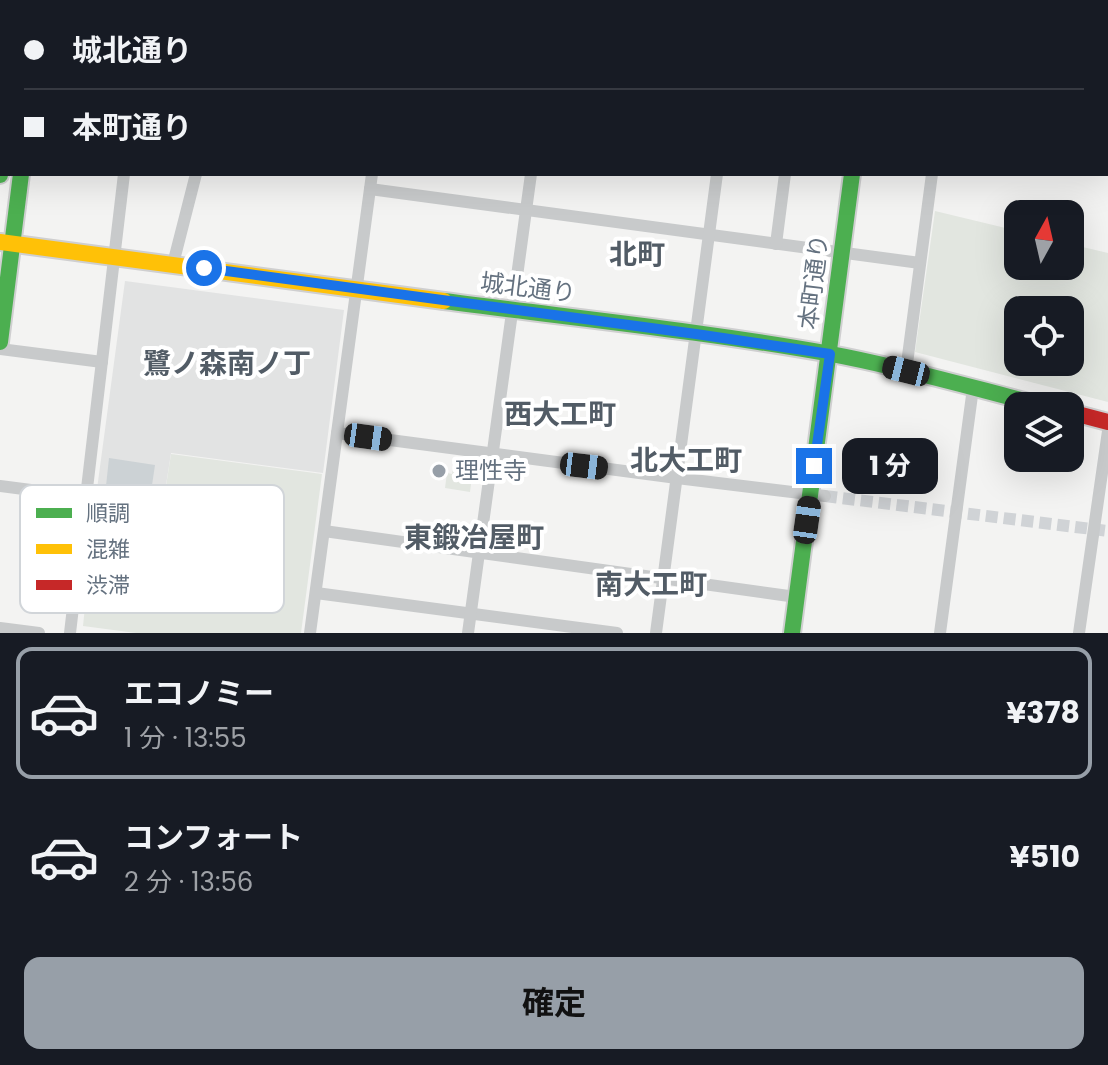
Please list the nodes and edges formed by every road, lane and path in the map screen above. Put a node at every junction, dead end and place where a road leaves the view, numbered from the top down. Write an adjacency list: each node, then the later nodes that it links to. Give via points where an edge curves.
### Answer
1 (21, 176): 13 (main road)
2 (124, 176): 16 (street)
3 (195, 176): 18 (street)
4 (372, 176): 10 (street)
5 (531, 176): 11 (street)
6 (717, 176): 12 (street)
7 (785, 176): 14 (street)
8 (852, 176): 15 (main road, 本町通り)
9 (932, 176): 17 (street)
10 (370, 189): 11 (street); 19 (street)
11 (525, 211): 12 (street); 20 (street)
12 (709, 236): 14 (street); 21 (street)
13 (6, 243): 16 (main road, 城北通り); 22 (main road)
14 (776, 244): 15 (street)
15 (842, 253): 17 (street); 24 (main road, 本町通り)
16 (115, 257): 18 (main road, 城北通り); 25 (street)
17 (920, 263): 26 (street)
18 (173, 264): 19 (main road, 城北通り)
19 (357, 290): 20 (main road, 城北通り); 32 (street)
20 (511, 310): 21 (main road, 城北通り); 33 (street)
21 (696, 334): 24 (main road, 城北通り); 34 (street)
22 (0, 342)
23 (0, 349): 25 (street)
24 (830, 354): 26 (main road, 城北通り); 38 (main road, 本町通り)
25 (102, 362): 35 (street)
26 (906, 371): 27 (main road, 城北通り)
27 (973, 388): 28 (main road, 城北通り); 54 (street)
28 (1004, 396)
29 (1084, 416): 30 (main road)
30 (1108, 422)
31 (1108, 431): 55 (street)
32 (337, 433): 33 (street); 39 (street)
33 (492, 454): 34 (street); 40 (street)
34 (677, 478): 38 (street); 41 (street)
35 (87, 485)
36 (0, 486): 37 (street)
37 (20, 489)
38 (818, 495): 43 (main road, 本町通り)
39 (324, 531): 40 (street); 42 (street)
40 (479, 553): 41 (street); 45 (street)
41 (663, 578): 43 (street); 52 (street)
42 (316, 593): 45 (street); 49 (street)
43 (796, 597): 53 (main road, 本町通り)
44 (72, 613): 48 (street)
45 (470, 615): 50 (street); 51 (street)
46 (0, 628): 47 (street)
47 (39, 633)
48 (70, 633)
49 (310, 633)
50 (468, 633)
51 (617, 633)
52 (656, 633)
53 (792, 633)
54 (940, 633)
55 (1079, 633)

